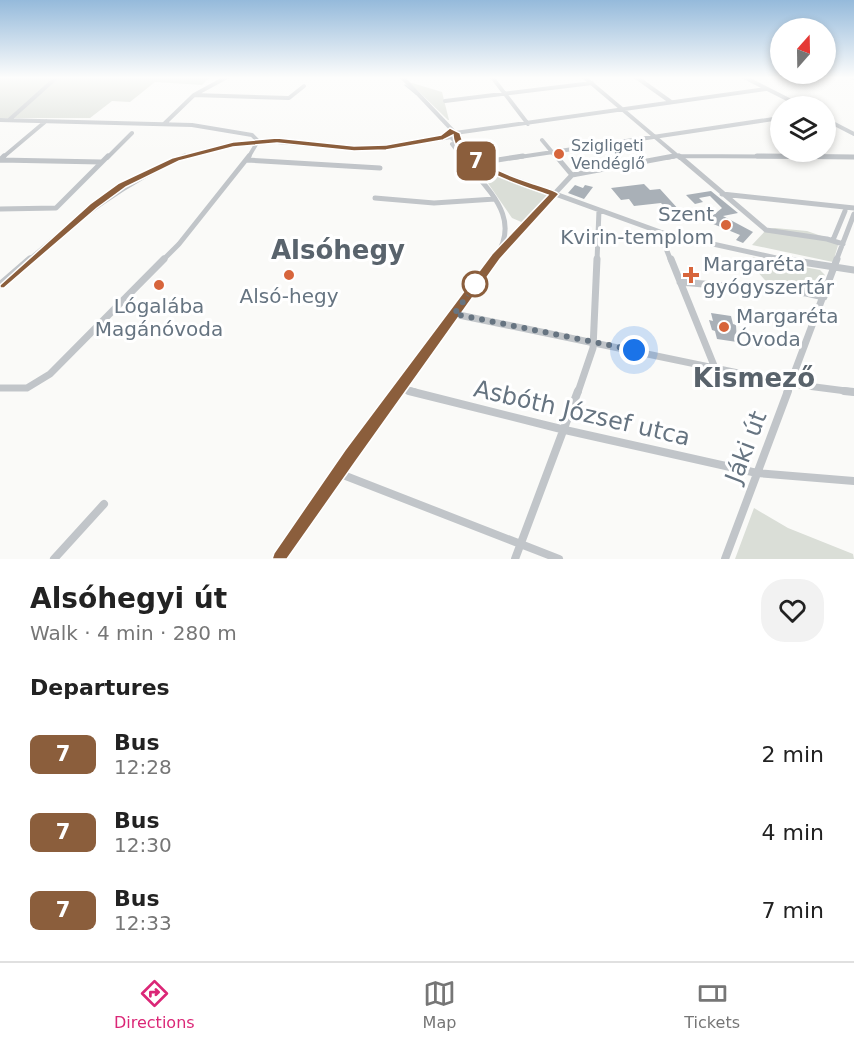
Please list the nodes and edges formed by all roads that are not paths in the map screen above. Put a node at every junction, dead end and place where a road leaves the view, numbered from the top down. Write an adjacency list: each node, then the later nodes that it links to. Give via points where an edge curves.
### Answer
1 (28, 103): 9 (street)
2 (186, 103): 12 (street)
3 (428, 103): 17 (street)
4 (511, 103): 13 (street)
5 (616, 103): 7 (street)
6 (664, 103): 7 (street)
7 (623, 109): 13 (street); 18 (street)
8 (0, 120): 9 (street)
9 (9, 120): 11 (street)
10 (770, 120): 18 (street)
11 (46, 121): 12 (street); 24 (street)
12 (164, 124): 20 (street, via 223,129 252,135)
13 (528, 124): 17 (street)
14 (836, 125): 16 (street)
15 (132, 133): 26 (street)
16 (854, 134)
17 (453, 136): 20 (street, via 366,149); 27 (street); 33 (street)
18 (654, 137): 21 (street); 22 (street)
19 (542, 140): 21 (street)
20 (258, 141): 25 (street); 48 (street, via 186,156 134,178 94,206)
21 (552, 152): 27 (street); 29 (street)
22 (677, 156): 23 (street); 29 (street); 31 (street)
23 (854, 157)
24 (0, 160): 26 (street)
25 (247, 160): 28 (street); 54 (street, via 179,244 50,374 27,388)
26 (101, 162): 35 (street, via 56,208)
27 (479, 163): 30 (street)
28 (380, 168)
29 (572, 175): 30 (street)
30 (555, 194): 36 (street); 40 (street)
31 (721, 194): 34 (street); 42 (street, via 766,231)
32 (375, 198): 33 (street, via 449,203)
33 (495, 199): 39 (street)
34 (854, 208)
35 (0, 209)
36 (599, 210): 41 (street); 51 (street)
37 (845, 211): 42 (street)
38 (854, 214): 43 (street, Jáki út)
39 (508, 225): 40 (street); 44 (street)
40 (522, 229): 44 (street)
41 (663, 233): 45 (street); 47 (street)
42 (833, 240): 43 (street)
43 (843, 244): 45 (street, Jáki út)
44 (496, 257): 50 (street)
45 (835, 268): 46 (street); 49 (street, Jáki út)
46 (854, 270)
47 (680, 282): 49 (street, via 806,292); 52 (street)
48 (0, 285)
49 (824, 297): 53 (street, Jáki út)
50 (454, 314): 51 (street); 55 (street)
51 (594, 342): 52 (street); 57 (street)
52 (715, 368): 53 (street)
53 (792, 384): 56 (street); 59 (street, Jáki út)
54 (0, 388)
55 (399, 388): 57 (street, Asbóth József utca); 58 (street)
56 (854, 392)
57 (565, 430): 59 (street, Asbóth József utca); 62 (street)
58 (338, 473): 62 (street); 64 (street)
59 (757, 473): 60 (street, Asbóth József utca); 67 (street, Jáki út)
60 (854, 481)
61 (104, 504): 63 (street)
62 (520, 544): 65 (street); 66 (street)
63 (54, 559)
64 (281, 559)
65 (515, 559)
66 (559, 559)
67 (725, 559)

